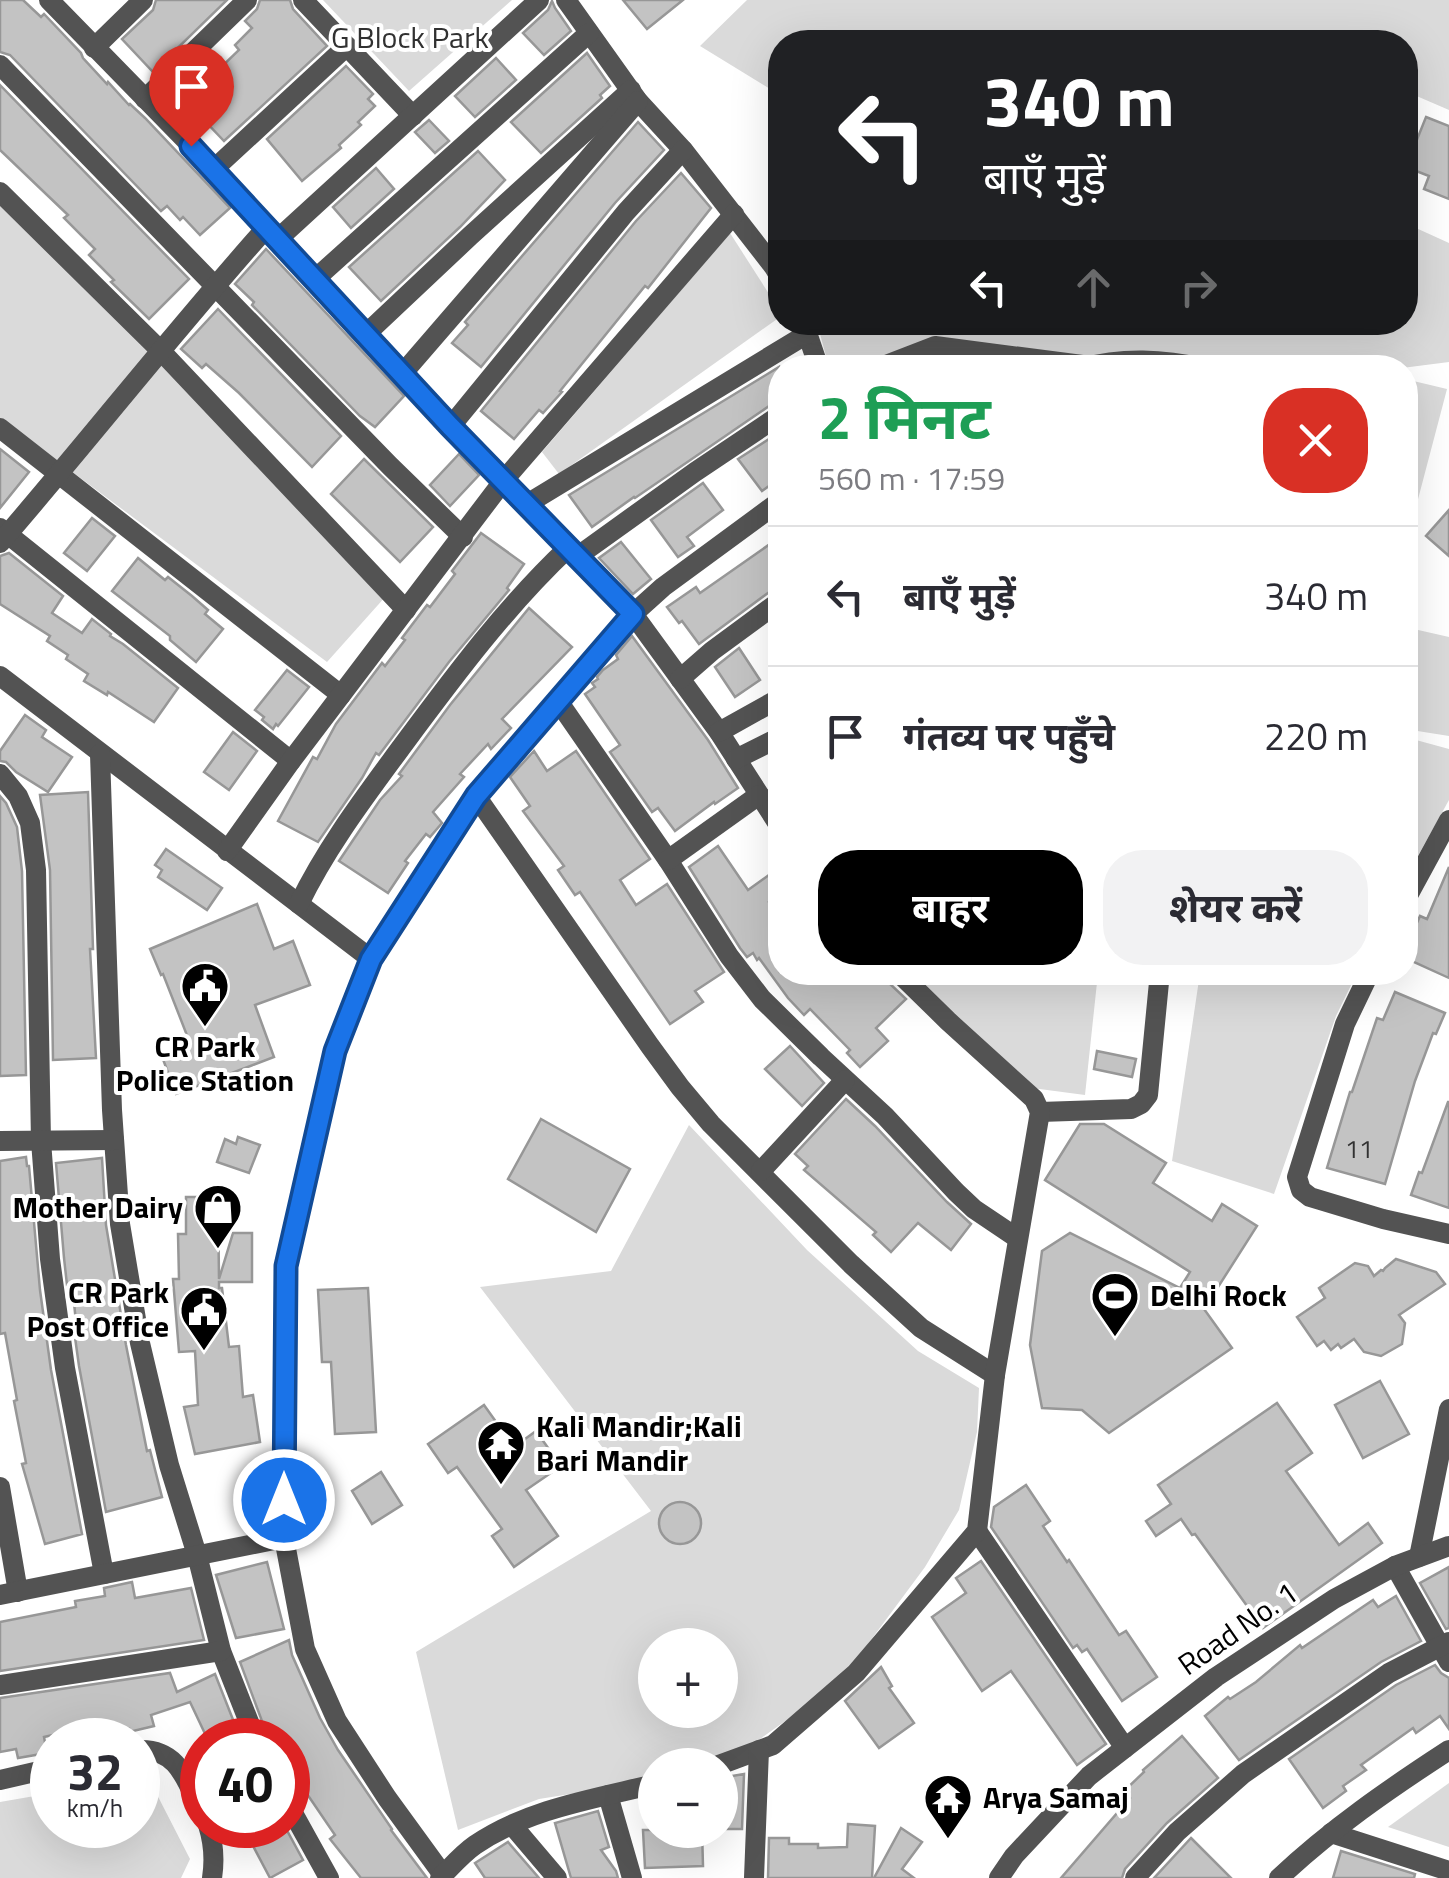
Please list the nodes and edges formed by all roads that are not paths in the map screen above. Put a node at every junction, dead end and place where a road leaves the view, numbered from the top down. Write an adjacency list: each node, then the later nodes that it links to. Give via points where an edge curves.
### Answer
1 (49, 0): 9 (street)
2 (143, 0): 9 (street)
3 (247, 0): 12 (street)
4 (304, 0): 8 (street)
5 (539, 0): 13 (street)
6 (566, 0): 7 (street)
7 (589, 34): 11 (street); 20 (street)
8 (346, 46): 13 (street); 15 (street)
9 (94, 48): 12 (street)
10 (0, 65): 21 (street)
11 (634, 96): 14 (street); 22 (street); 29 (street)
12 (145, 99): 15 (street)
13 (413, 116): 18 (street)
14 (683, 150): 17 (street); 31 (street)
15 (214, 169): 18 (street)
16 (0, 192): 25 (street)
17 (734, 214): 19 (street); 34 (street)
18 (273, 233): 20 (street); 21 (street)
19 (768, 261)
20 (314, 280): 22 (street)
21 (215, 285): 25 (street); 38 (street)
22 (366, 334): 29 (street)
23 (794, 335): 35 (street)
24 (934, 346): 26 (street); 27 (street); 28 (street)
25 (161, 350): 33 (street); 40 (street)
26 (911, 355)
27 (937, 355)
28 (1002, 355)
29 (403, 374): 31 (street)
30 (768, 424): 39 (street)
31 (450, 426): 34 (street)
32 (0, 428): 33 (street)
33 (60, 474): 37 (street); 45 (street)
34 (504, 480): 35 (street); 38 (street)
35 (527, 504): 39 (street)
36 (768, 510): 42 (street)
37 (2, 535): 52 (street)
38 (463, 536): 40 (street)
39 (574, 552): 42 (street); 61 (street, via 544,572 479,646 366,795)
40 (406, 610): 45 (street)
41 (768, 610): 44 (street)
42 (633, 614): 44 (street); 46 (street)
43 (0, 676): 50 (street)
44 (680, 679): 48 (street)
45 (341, 694): 52 (street)
46 (558, 701): 55 (street); 59 (street)
47 (768, 705): 48 (street)
48 (719, 732): 51 (street)
49 (768, 742): 51 (street)
50 (100, 754): 58 (street); 68 (street)
51 (736, 759): 54 (street)
52 (291, 761): 58 (street)
53 (0, 774): 69 (street, via 30,823 36,870)
54 (759, 795): 56 (street); 59 (street)
55 (476, 796): 62 (street); 71 (street, via 680,1087)
56 (768, 808)
57 (1449, 820): 60 (street)
58 (227, 851): 61 (street)
59 (668, 860): 66 (street, via 762,998)
60 (1418, 877)
61 (299, 904): 62 (street)
62 (371, 959): 78 (street, via 335,1051 286,1266)
63 (911, 985): 67 (street, via 1034,1099)
64 (1159, 985): 67 (street, via 1148,1095 1141,1104)
65 (1364, 985): 72 (street, via 1297,1176 1300,1190)
66 (845, 1080): 71 (street); 73 (street, via 974,1209)
67 (1040, 1112): 73 (street)
68 (114, 1140): 69 (street); 80 (street, via 140,1343)
69 (40, 1141): 70 (street); 83 (street, via 65,1368)
70 (0, 1142)
71 (761, 1171): 74 (street, via 921,1328)
72 (1449, 1234)
73 (1017, 1238): 74 (street)
74 (995, 1376): 77 (street)
75 (1449, 1409): 81 (street)
76 (0, 1488): 84 (street)
77 (977, 1531): 89 (street); 90 (street, via 856,1673)
78 (284, 1538): 80 (street); 105 (street, via 305,1649 336,1721)
79 (1449, 1546): 81 (street, Road No. 1)
80 (197, 1555): 83 (street); 86 (street)
81 (1419, 1557): 82 (street, Road No. 1)
82 (1394, 1566): 85 (street); 89 (street, Road No. 1, via 1216,1677)
83 (104, 1574): 84 (street)
84 (9, 1594)
85 (1446, 1650): 111 (street, via 1388,1673 1243,1774)
86 (221, 1651): 87 (street); 88 (street)
87 (0, 1685)
88 (247, 1718)
89 (1125, 1748): 110 (street, Road No. 1, via 1089,1776)
90 (759, 1750): 93 (street); 109 (street)
91 (1449, 1750): 100 (street)
92 (160, 1752): 94 (street)
93 (738, 1758)
94 (180, 1772)
95 (30, 1773): 96 (street)
96 (0, 1780)
97 (638, 1788): 98 (street)
98 (608, 1795): 99 (street); 108 (street)
99 (512, 1825): 105 (street, via 473,1846); 107 (street)
100 (1330, 1833): 103 (street); 112 (street)
101 (310, 1846): 104 (street)
102 (214, 1848): 106 (street)
103 (1449, 1870)
104 (326, 1877)
105 (441, 1877)
106 (212, 1878)
107 (557, 1878)
108 (632, 1878)
109 (754, 1878)
110 (999, 1878)
111 (1135, 1878)
112 (1279, 1878)

